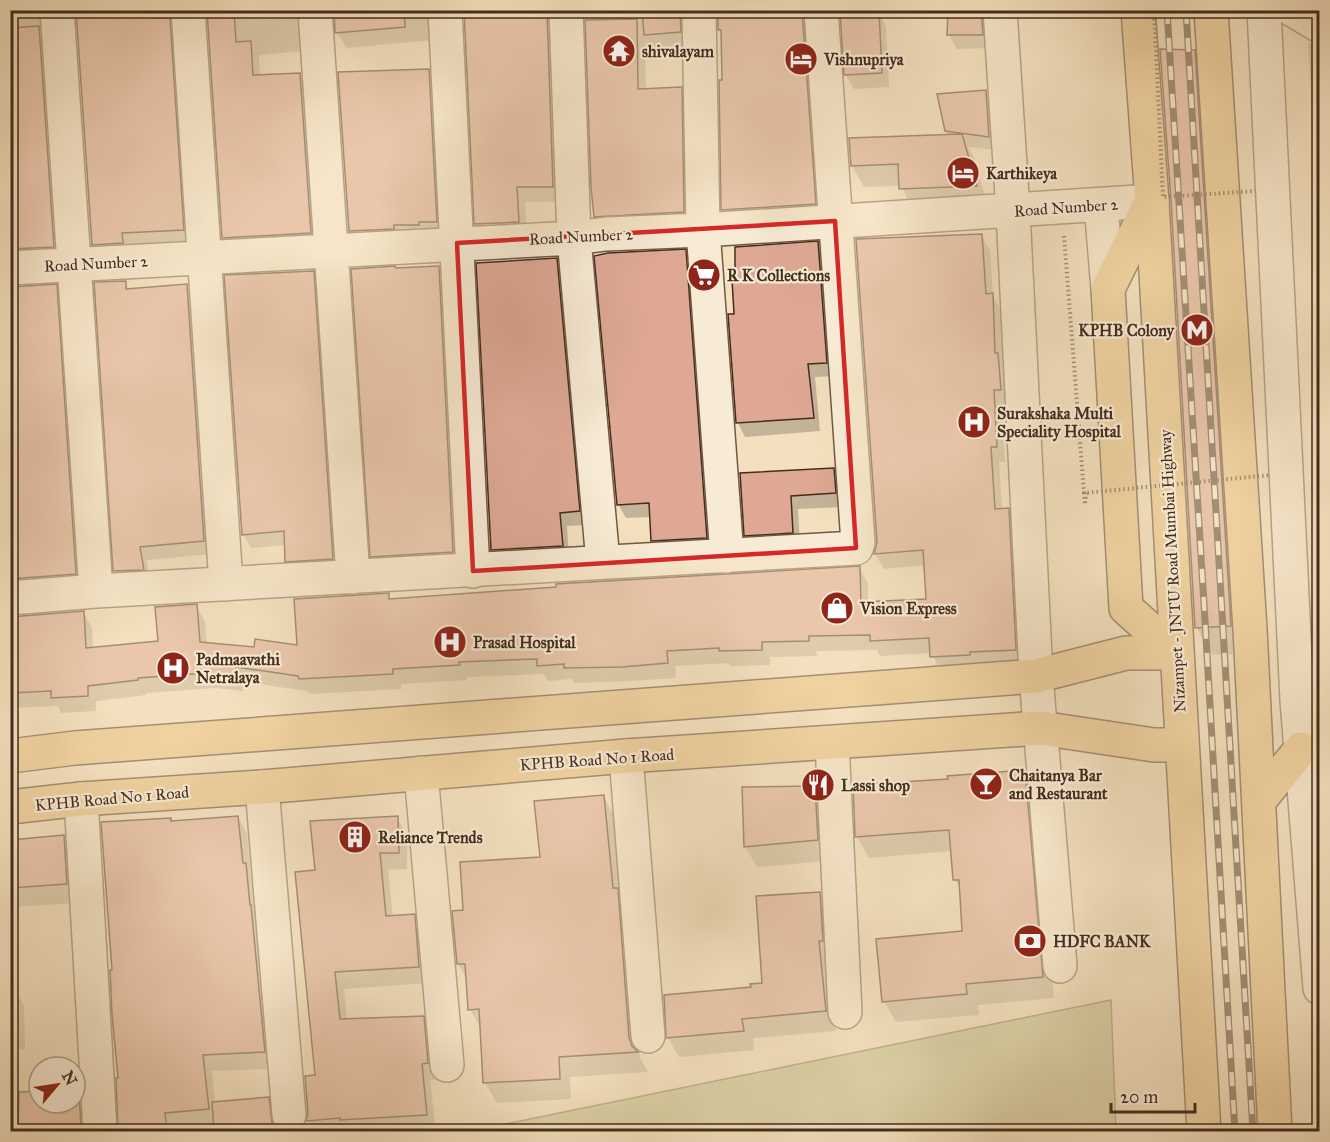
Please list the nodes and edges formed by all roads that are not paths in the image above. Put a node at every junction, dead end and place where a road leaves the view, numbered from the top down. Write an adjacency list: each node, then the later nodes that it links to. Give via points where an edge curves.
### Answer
1 (57, 10): 21 (street)
2 (188, 10): 20 (street)
3 (315, 10): 19 (street)
4 (445, 10): 18 (street)
5 (566, 10): 17 (street)
6 (699, 10): 16 (street)
7 (821, 10): 15 (street)
8 (1000, 10): 14 (street)
9 (1138, 10): 12 (main road, Nizampet - JNTU Road Mumbai Highway)
10 (1211, 10): 45 (main road)
11 (1264, 10): 35 (street)
12 (1152, 201): 13 (street, Road Number 2); 23 (main road); 33 (main road, Nizampet - JNTU Road Mumbai Highway)
13 (1101, 205): 14 (street, Road Number 2); 23 (street)
14 (1013, 211): 15 (street, Road Number 2); 34 (street)
15 (835, 221): 16 (street, Road Number 2); 24 (street, via 858,543 851,549)
16 (703, 230): 17 (street, Road Number 2); 24 (street)
17 (574, 238): 18 (street, Road Number 2); 25 (street)
18 (457, 243): 19 (street, Road Number 2); 26 (street)
19 (331, 250): 20 (street, Road Number 2); 27 (street)
20 (205, 257): 21 (street, Road Number 2); 28 (street)
21 (74, 264): 22 (street, Road Number 2); 29 (street)
22 (10, 268)
23 (1108, 289): 31 (main road)
24 (727, 556): 25 (street)
25 (603, 562): 26 (street)
26 (474, 571): 27 (street)
27 (353, 577): 28 (street)
28 (226, 584): 29 (street)
29 (96, 591): 30 (street)
30 (10, 598)
31 (1126, 609): 32 (main road); 33 (main road)
32 (1126, 653): 33 (main road); 34 (main road)
33 (1176, 653): 38 (main road, Nizampet - JNTU Road Mumbai Highway)
34 (1036, 676): 36 (street); 40 (main road)
35 (1308, 700): 39 (street)
36 (1040, 728): 37 (main road, KPHB Road No 1 Road); 38 (main road, KPHB Road No 1 Road, via 1154,745); 47 (street)
37 (832, 743): 41 (main road, KPHB Road No 1 Road); 49 (street)
38 (1182, 745): 54 (main road, Nizampet - JNTU Road Mumbai Highway)
39 (1301, 749): 45 (main road); 48 (street)
40 (10, 756)
41 (626, 756): 42 (main road, KPHB Road No 1 Road); 50 (street)
42 (421, 773): 43 (main road, KPHB Road No 1 Road); 51 (street)
43 (262, 787): 44 (main road, KPHB Road No 1 Road); 52 (street)
44 (81, 799): 46 (main road, KPHB Road No 1 Road); 53 (street)
45 (1259, 801): 55 (main road)
46 (10, 807)
47 (1060, 966)
48 (1320, 988)
49 (845, 1012)
50 (648, 1036)
51 (447, 1065)
52 (289, 1115)
53 (100, 1130)
54 (1204, 1131)
55 (1275, 1131)

